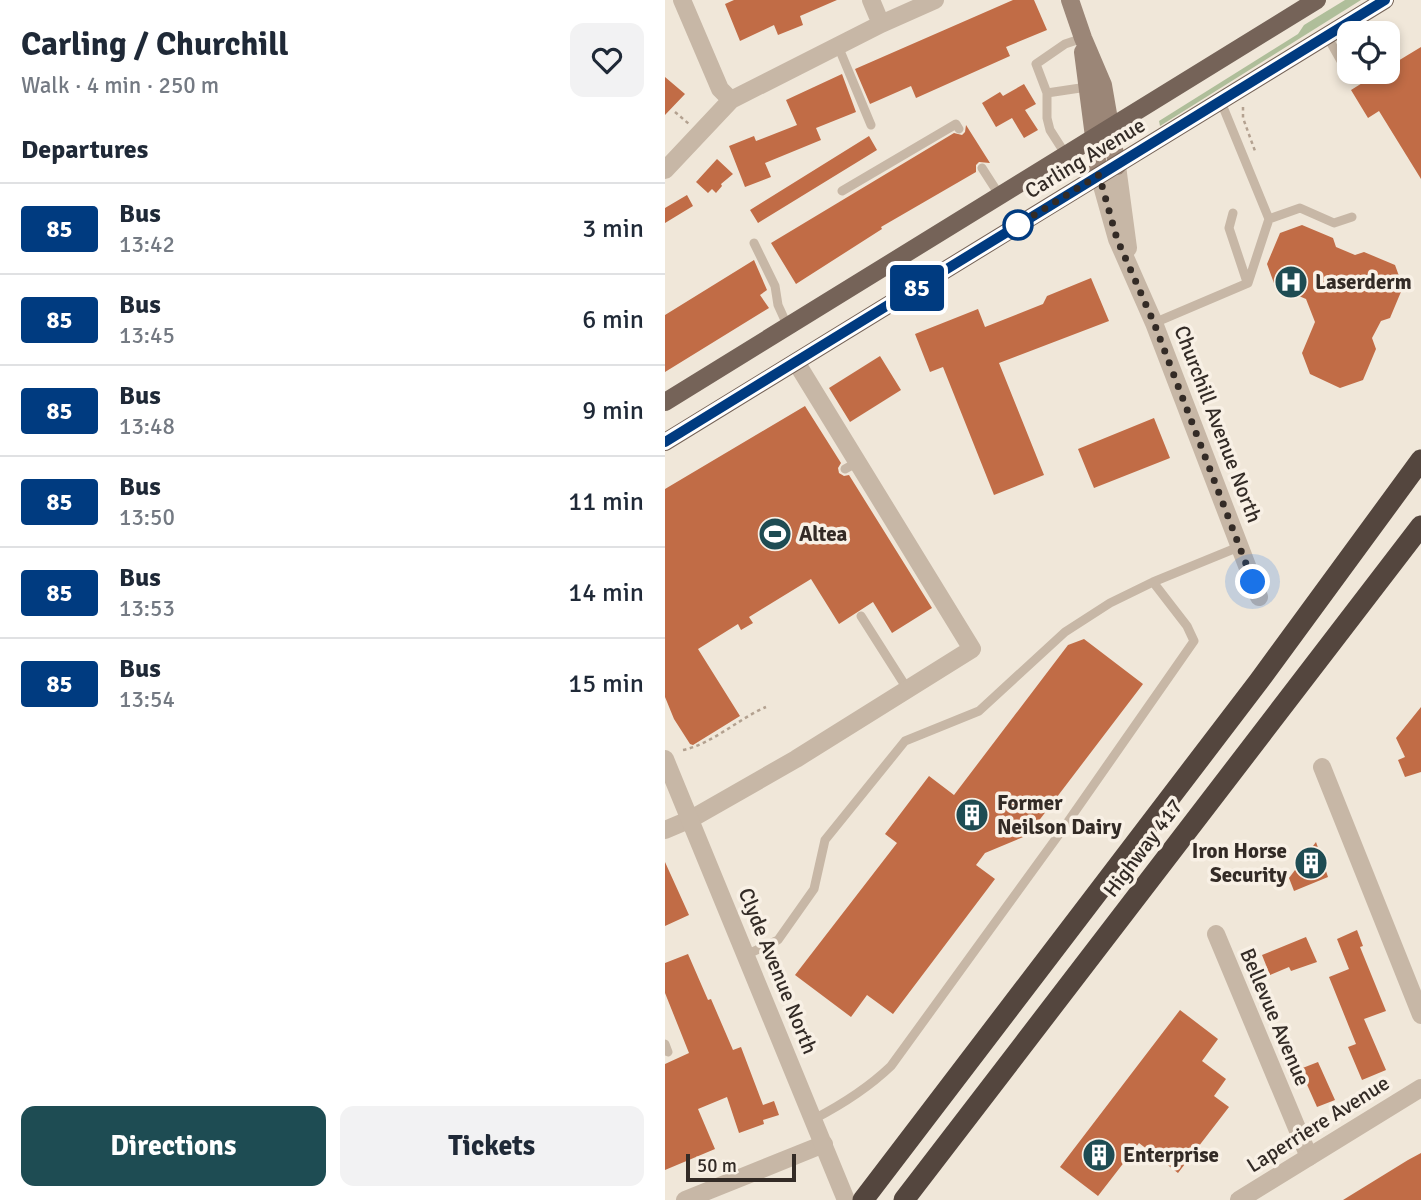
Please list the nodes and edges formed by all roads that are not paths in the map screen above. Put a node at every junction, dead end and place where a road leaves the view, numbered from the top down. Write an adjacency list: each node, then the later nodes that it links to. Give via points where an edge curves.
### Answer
1 (683, 0): 14 (street, via 720,89)
2 (871, 0): 7 (street)
3 (935, 0): 7 (street)
4 (1070, 0): 9 (main road, Churchill Avenue North)
5 (1317, 0): 17 (main road, Carling Avenue)
6 (1385, 0): 8 (main road, Carling Avenue)
7 (881, 24): 10 (street)
8 (1327, 36): 11 (lane); 15 (main road, Carling Avenue)
9 (1083, 38): 12 (main road, Churchill Avenue North); 13 (lane, via 1036,64); 17 (main road, Churchill Avenue North, via 1102,83)
10 (838, 46): 14 (street); 16 (lane)
11 (1337, 53)
12 (1087, 87): 13 (lane); 19 (main road, Churchill Avenue North)
13 (1047, 93): 20 (lane, via 1050,130)
14 (731, 100): 23 (street)
15 (1221, 102): 21 (main road, Carling Avenue); 29 (lane)
16 (871, 125)
17 (1112, 126): 19 (main road, Carling Avenue); 21 (main road, Churchill Avenue North)
18 (960, 129): 25 (lane, via 956,124)
19 (1093, 138): 20 (main road, Carling Avenue); 24 (main road, Churchill Avenue North)
20 (1066, 155): 26 (main road, Carling Avenue)
21 (1117, 166): 24 (main road, Carling Avenue); 31 (street, Churchill Avenue North)
22 (982, 168): 26 (lane)
23 (665, 170)
24 (1099, 175): 31 (street, Churchill Avenue North); 35 (main road, Carling Avenue)
25 (842, 191)
26 (1000, 196): 34 (main road, Carling Avenue)
27 (1233, 213): 32 (lane, via 1229,228)
28 (1352, 217): 29 (lane, via 1334,223 1300,208)
29 (1269, 219): 32 (lane)
30 (754, 243): 34 (lane)
31 (1130, 268): 33 (street, Churchill Avenue North)
32 (1248, 283): 33 (lane)
33 (1154, 323): 40 (street, Churchill Avenue North)
34 (788, 327): 36 (main road, Carling Avenue)
35 (796, 362): 37 (main road, Carling Avenue); 44 (street, via 852,465 972,649)
36 (665, 402)
37 (665, 442)
38 (1421, 460): 56 (highway, via 1259,681)
39 (1421, 526): 58 (highway, Highway 417)
40 (1241, 546): 41 (lane); 42 (street, Churchill Avenue North)
41 (1153, 582): 50 (lane, via 1065,632 979,711 905,741 825,840 814,889 778,940); 53 (lane, via 1194,641 891,1066 857,1095)
42 (1259, 597)
43 (861, 616): 44 (lane)
44 (908, 690): 47 (street)
45 (665, 759): 47 (street, Clyde Avenue North)
46 (1322, 767): 51 (street)
47 (691, 819): 48 (street); 50 (street, Clyde Avenue North)
48 (665, 830)
49 (1216, 934): 55 (street, Bellevue Avenue)
50 (746, 954): 53 (street, Clyde Avenue North)
51 (1421, 1015)
52 (1421, 1088): 55 (street, Laperriere Avenue)
53 (814, 1119): 54 (street, Clyde Avenue North)
54 (824, 1144): 56 (street, Clyde Avenue North); 57 (street)
55 (1309, 1157): 59 (street, Laperriere Avenue)
56 (859, 1199)
57 (685, 1200)
58 (904, 1200)
59 (1239, 1200)

